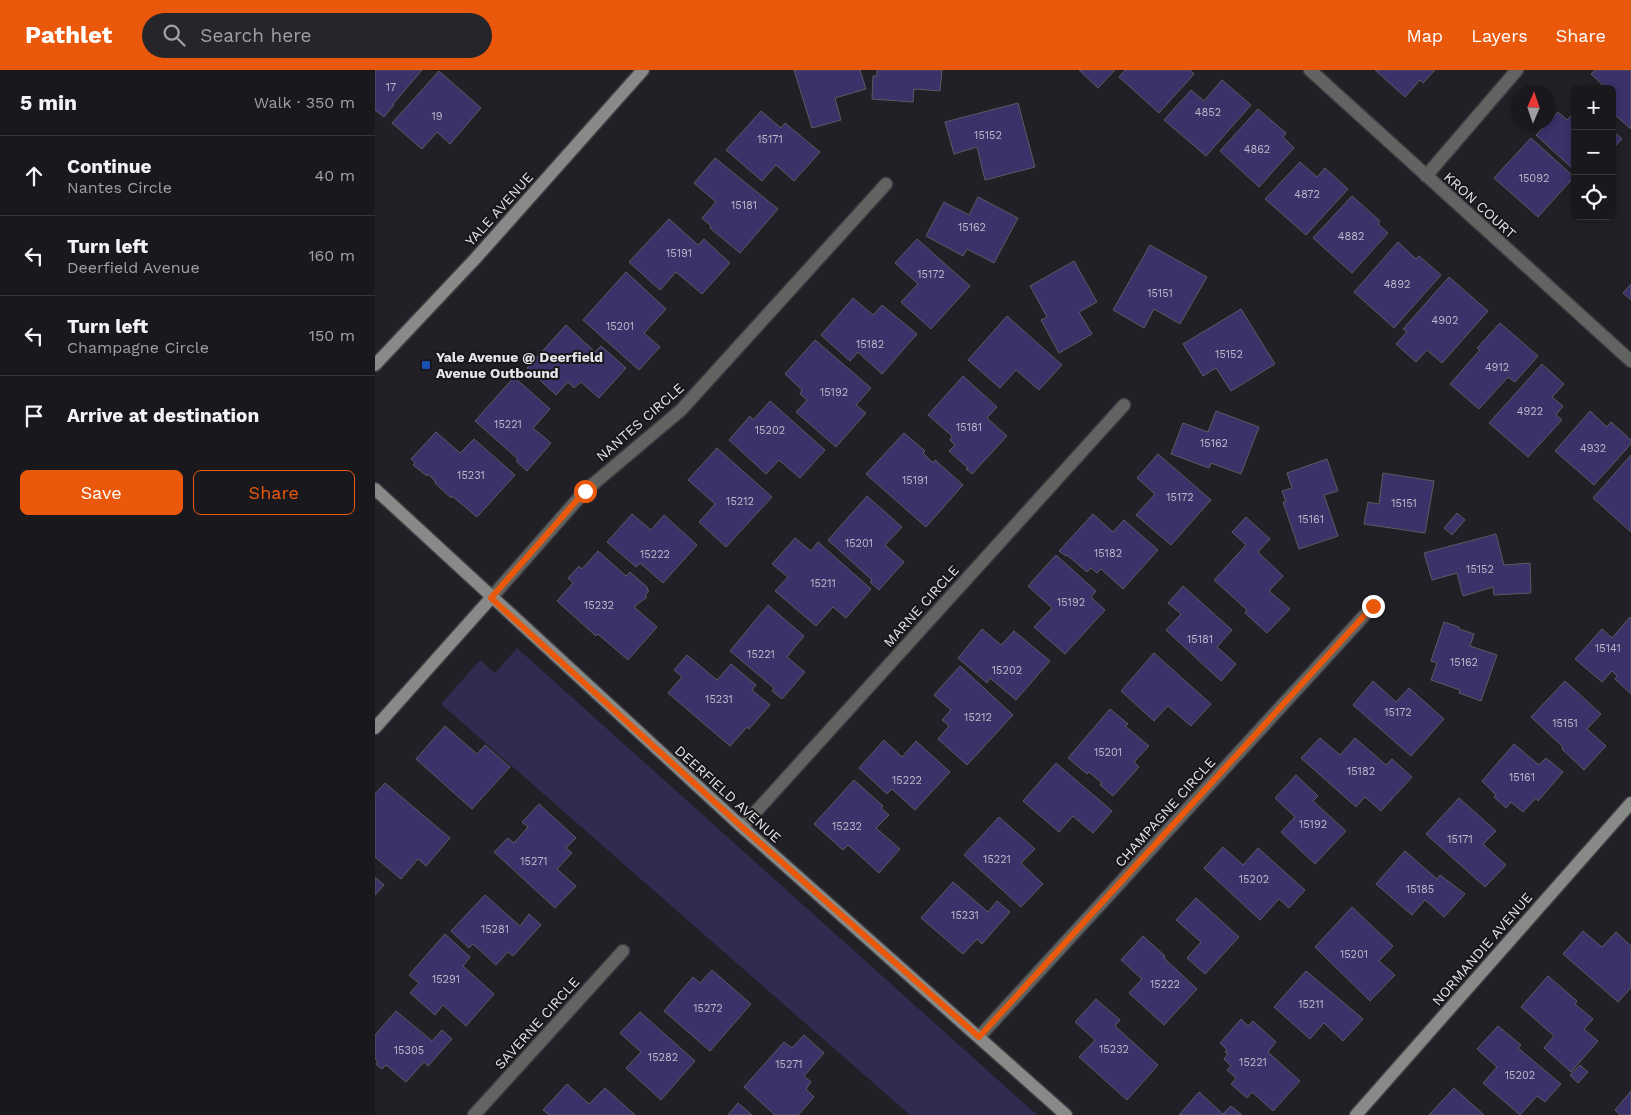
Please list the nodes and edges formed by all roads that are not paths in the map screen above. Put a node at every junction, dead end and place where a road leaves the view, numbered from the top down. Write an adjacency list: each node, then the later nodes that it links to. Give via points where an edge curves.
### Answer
1 (643, 70): 7 (street, YALE AVENUE, via 475,259)
2 (1309, 70): 4 (street, KRON COURT)
3 (1517, 70): 4 (street)
4 (1426, 176): 6 (street, KRON COURT)
5 (887, 184): 10 (street, NANTES CIRCLE, via 681,410 585,491)
6 (1631, 361)
7 (375, 365)
8 (1123, 405): 14 (street, MARNE CIRCLE)
9 (375, 489): 10 (street, DEERFIELD AVENUE)
10 (491, 598): 12 (street, NANTES CIRCLE); 14 (street, DEERFIELD AVENUE)
11 (1373, 606): 16 (street, CHAMPAGNE CIRCLE)
12 (375, 728)
13 (1631, 803): 19 (street, NORMANDIE AVENUE)
14 (742, 827): 16 (street, DEERFIELD AVENUE)
15 (623, 951): 17 (street, SAVERNE CIRCLE)
16 (979, 1037): 18 (street, DEERFIELD AVENUE)
17 (474, 1115)
18 (1066, 1115)
19 (1357, 1115)

